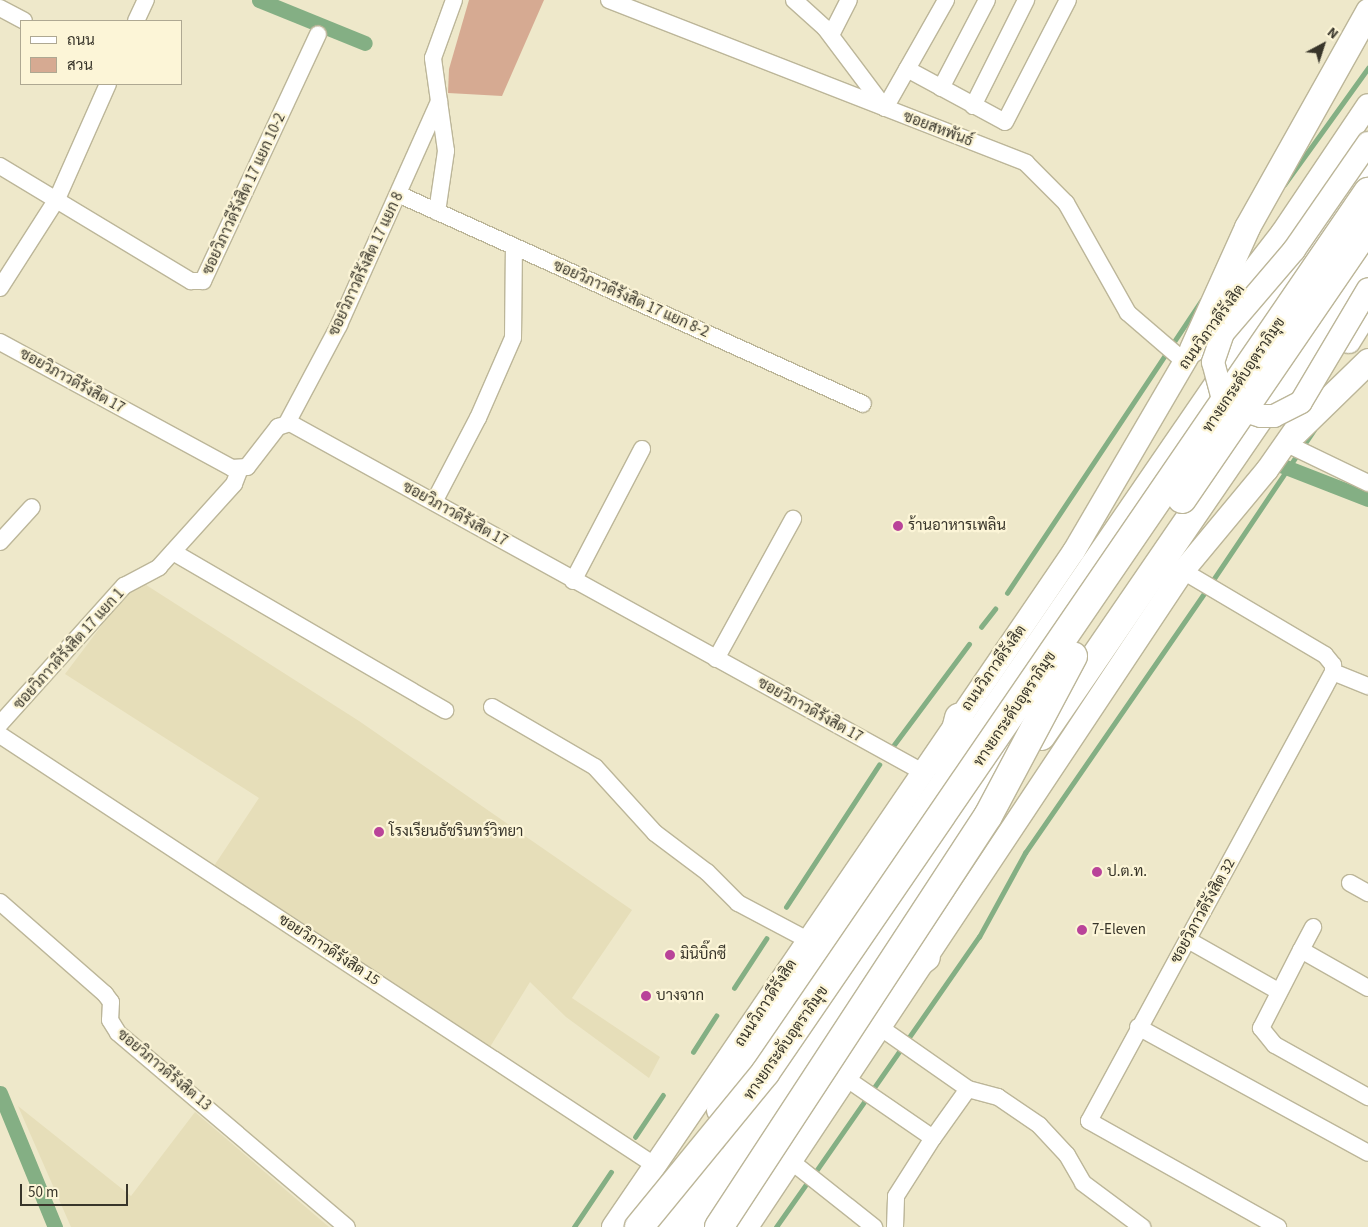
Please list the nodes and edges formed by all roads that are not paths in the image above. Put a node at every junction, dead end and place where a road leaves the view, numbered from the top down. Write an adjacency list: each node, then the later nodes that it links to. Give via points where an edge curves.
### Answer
1 (146, 0): 13 (street)
2 (454, 0): 19 (street, via 432,58)
3 (609, 0): 22 (street, ซอยสหพันธ์)
4 (849, 0): 15 (street)
5 (946, 0): 16 (street)
6 (987, 0): 18 (street)
7 (1026, 0): 21 (street)
8 (1068, 0): 21 (street, via 1005,122)
9 (804, 4): 15 (street)
10 (0, 8): 12 (street)
11 (1367, 9): 37 (main road)
12 (22, 20)
13 (136, 20)
14 (318, 34): 28 (street, ซอยวิภาวดีรังสิต 17 แยก 10-2, via 203,281 191,281)
15 (831, 35): 22 (street)
16 (907, 69): 18 (street); 22 (street)
17 (108, 85): 28 (street)
18 (941, 88): 21 (street)
19 (439, 101): 27 (street, ซอยวิภาวดีรังสิต 17 แยก 8); 29 (street, via 446,151)
20 (1368, 105): 37 (main road, ถนนวิภาวดีรังสิต, via 1282,233)
21 (973, 106)
22 (885, 108): 37 (street, ซอยสหพันธ์, via 1026,163 1042,176 1066,203 1128,313)
23 (1368, 143): 34 (main road, bridge, via 1299,243 1224,333 1213,362 1222,395 1238,409 1260,416 1274,416 1301,402)
24 (0, 166): 28 (street)
25 (1368, 167): 61 (highway, ถนนวิภาวดีรังสิต)
26 (1368, 192): 75 (highway, ทางยกระดับอุตราภิมุข, bridge)
27 (398, 194): 29 (street, ซอยวิภาวดีรังสิต 17 แยก 8-2); 40 (street, ซอยวิภาวดีรังสิต 17 แยก 8, via 339,325)
28 (57, 199): 33 (street)
29 (437, 212): 31 (street, ซอยวิภาวดีรังสิต 17 แยก 8-2)
30 (1368, 227): 52 (highway, ทางยกระดับอุตราภิมุข, bridge)
31 (514, 247): 39 (street, ซอยวิภาวดีรังสิต 17 แยก 8-2); 45 (street, via 513,338 478,418)
32 (1368, 259): 72 (highway)
33 (0, 288)
34 (1368, 289)
35 (1368, 312): 41 (main road)
36 (0, 342): 43 (street, ซอยวิภาวดีรังสิต 17, via 219,462)
37 (1178, 352): 58 (main road, ถนนวิภาวดีรังสิต, via 1074,551)
38 (1368, 361): 41 (main road)
39 (864, 404)
40 (287, 424): 43 (street, via 278,427 247,467); 45 (street, ซอยวิภาวดีรังสิต 17)
41 (1291, 438): 44 (street); 50 (main road)
42 (642, 448): 51 (street)
43 (240, 468): 49 (street, ซอยวิภาวดีรังสิต 17 แยก 1, via 234,484)
44 (1368, 483)
45 (434, 502): 51 (street, ซอยวิภาวดีรังสิต 17)
46 (32, 507): 48 (street)
47 (793, 519): 53 (street)
48 (0, 542)
49 (173, 552): 57 (street); 59 (street, ซอยวิภาวดีรังสิต 17 แยก 1, via 159,567 124,586)
50 (1182, 571): 54 (street, via 1325,655 1333,665); 69 (main road)
51 (573, 581): 53 (street, ซอยวิภาวดีรังสิต 17)
52 (1073, 656): 87 (highway, ทางยกระดับอุตราภิมุข, bridge); 89 (highway, bridge, via 988,816)
53 (716, 658): 61 (street, ซอยวิภาวดีรังสิต 17)
54 (1333, 672): 55 (street); 67 (street, ซอยวิภาวดีรังสิต 32)
55 (1368, 686)
56 (492, 707): 66 (street, via 595,767 655,833 707,872 738,903)
57 (445, 710)
58 (959, 718): 61 (highway)
59 (0, 724)
60 (0, 736): 82 (street, ซอยวิภาวดีรังสิต 15)
61 (932, 777): 66 (main road, ถนนวิภาวดีรังสิต); 85 (highway, ถนนวิภาวดีรังสิต)
62 (1350, 884): 63 (street)
63 (1368, 892)
64 (0, 902): 83 (street, ซอยวิภาวดีรังสิต 13, via 105,994 111,1002 110,1020 118,1033)
65 (1313, 926): 68 (street)
66 (808, 940): 82 (main road, ถนนวิภาวดีรังสิต)
67 (1188, 940): 71 (street); 73 (street, ซอยวิภาวดีรังสิต 32)
68 (1301, 950): 70 (street); 71 (street)
69 (926, 957): 72 (highway); 74 (main road)
70 (1368, 988)
71 (1278, 991): 78 (street, via 1262,1034)
72 (853, 1013): 88 (highway)
73 (1138, 1027): 80 (street); 94 (street, ซอยวิภาวดีรังสิต 32, via 1091,1114 1090,1124)
74 (881, 1028): 76 (main road); 77 (street)
75 (765, 1073): 85 (highway, bridge); 86 (highway, ทางยกระดับอุตราภิมุข, bridge)
76 (847, 1079): 79 (street); 81 (main road)
77 (968, 1089): 79 (street); 93 (street, via 998,1097 1039,1125 1067,1155 1083,1183)
78 (1368, 1097)
79 (933, 1138): 92 (street, via 896,1196)
80 (1368, 1153)
81 (792, 1162): 90 (main road); 91 (street)
82 (656, 1166): 84 (main road, ถนนวิภาวดีรังสิต)
83 (347, 1227)
84 (613, 1227)
85 (640, 1227)
86 (663, 1227)
87 (687, 1227)
88 (710, 1227)
89 (719, 1227)
90 (747, 1227)
91 (874, 1227)
92 (895, 1227)
93 (1142, 1227)
94 (1278, 1227)

